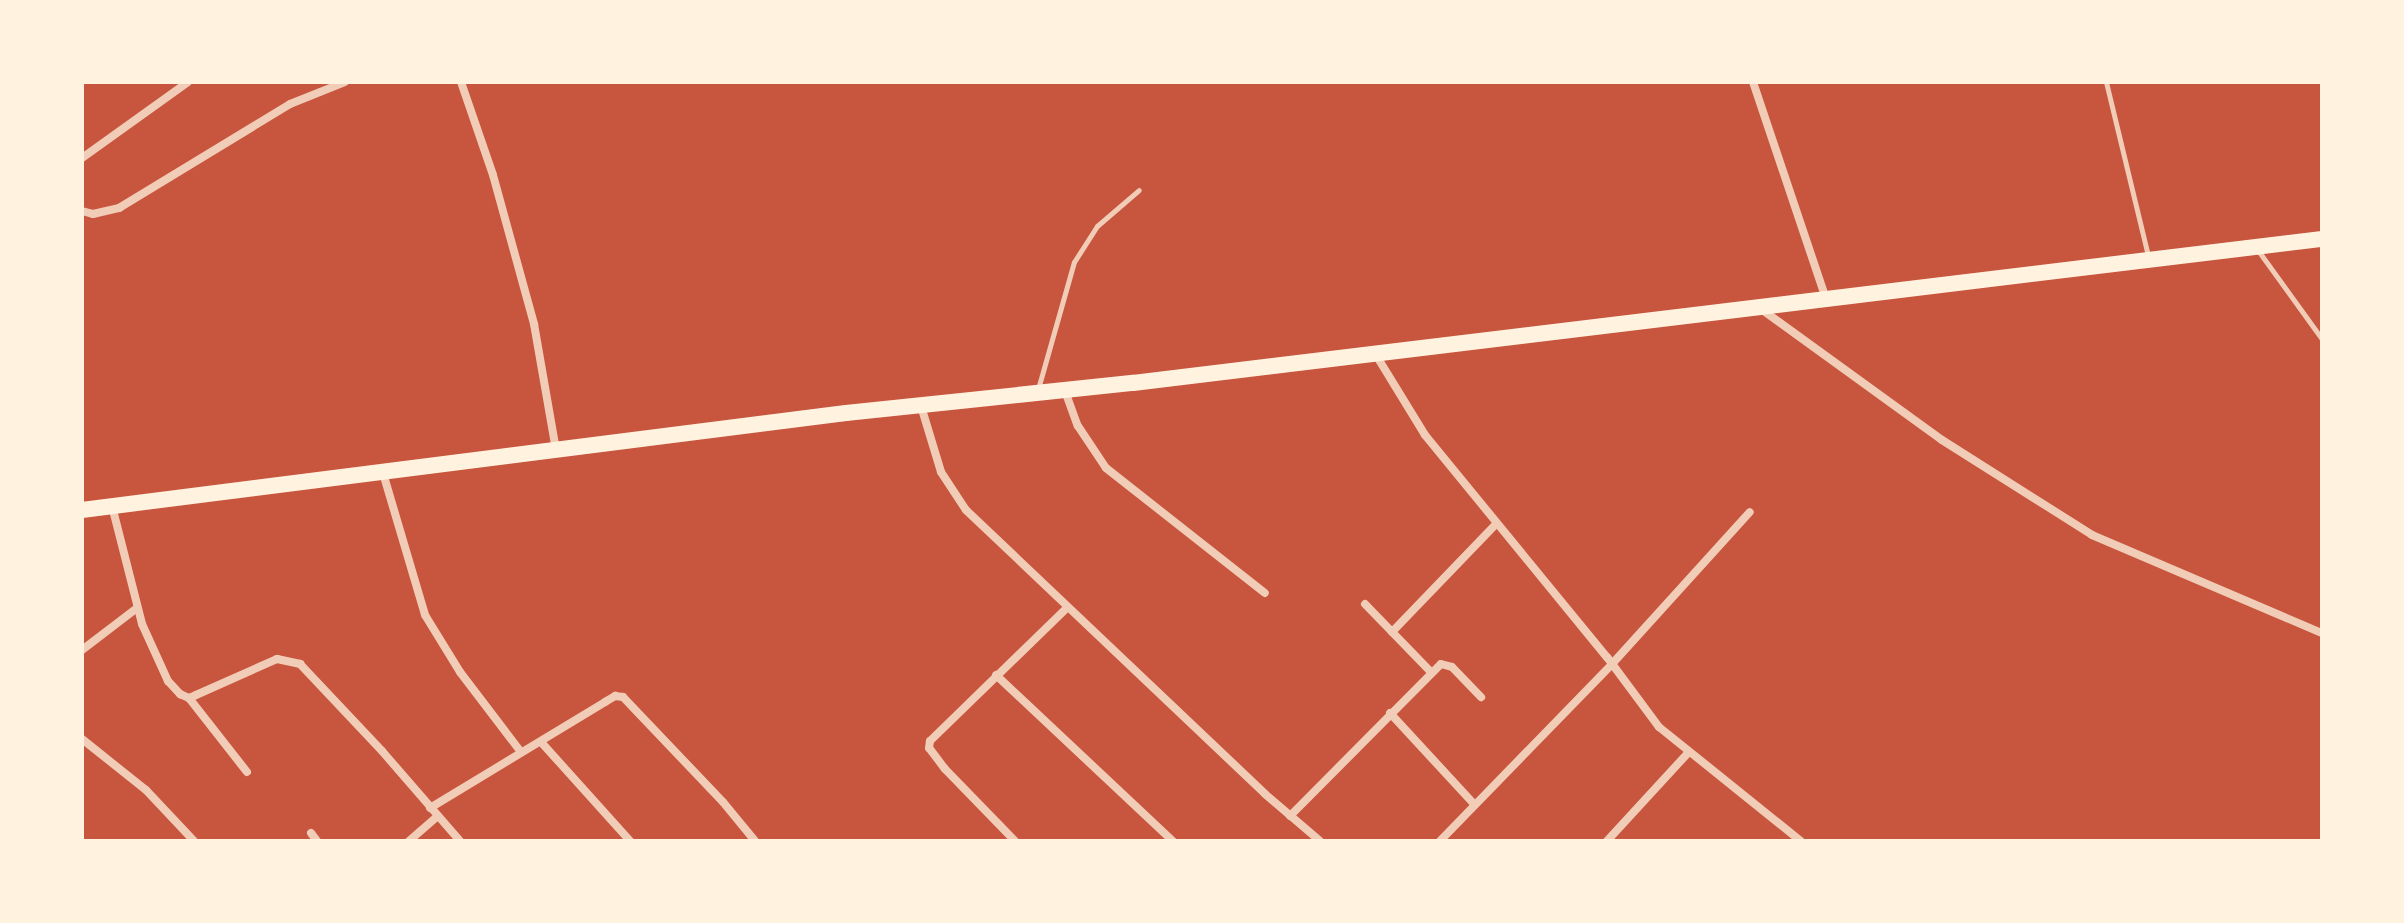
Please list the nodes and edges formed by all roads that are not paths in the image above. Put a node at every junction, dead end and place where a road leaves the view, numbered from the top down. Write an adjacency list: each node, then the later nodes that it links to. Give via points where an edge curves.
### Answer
1 (188, 82): 6 (street)
2 (345, 82): 8 (street, via 290,104 119,208)
3 (461, 82): 19 (street, via 534,324)
4 (1753, 82): 12 (street)
5 (2106, 82): 11 (lane)
6 (82, 158)
7 (1139, 190): 17 (lane, via 1097,226 1074,262)
8 (82, 211)
9 (2322, 239): 10 (main road)
10 (2256, 247): 11 (main road); 14 (lane)
11 (2149, 260): 12 (main road)
12 (1826, 299): 13 (main road)
13 (1758, 307): 15 (main road); 30 (street, via 1942,440 2092,535)
14 (2322, 339)
15 (1375, 353): 16 (main road); 24 (street, via 1425,435)
16 (1065, 391): 17 (main road); 25 (street, via 1078,426 1106,468)
17 (1037, 393): 18 (main road)
18 (921, 405): 19 (main road); 28 (street, via 935,457 952,492)
19 (556, 451): 20 (main road)
20 (383, 473): 21 (main road); 40 (street, via 425,615 460,672)
21 (112, 506): 22 (main road); 27 (street)
22 (82, 510)
23 (1750, 512): 32 (street)
24 (1496, 524): 29 (street); 32 (street)
25 (1265, 593)
26 (1365, 604): 29 (street)
27 (137, 608): 31 (street); 36 (street, via 168,681)
28 (1067, 608): 34 (street); 45 (street)
29 (1392, 632): 33 (street)
30 (2322, 633)
31 (82, 650)
32 (1612, 664): 41 (street, via 1659,727); 43 (street)
33 (1430, 671): 35 (street, via 1446,663); 37 (street)
34 (996, 675): 52 (street, via 932,735 929,748); 53 (street)
35 (1481, 697)
36 (189, 698): 42 (street); 44 (street, via 277,659 300,664)
37 (1390, 713): 43 (street); 45 (street)
38 (82, 739): 47 (street, via 146,790)
39 (541, 742): 40 (street); 50 (street); 51 (street, via 615,696 623,697)
40 (521, 752): 44 (street)
41 (1688, 753): 56 (street); 57 (street)
42 (247, 772)
43 (1475, 805): 55 (street)
44 (430, 808): 46 (street)
45 (1290, 816): 54 (street)
46 (437, 817): 48 (street); 49 (street)
47 (194, 841)
48 (409, 841)
49 (460, 841)
50 (630, 841)
51 (755, 841)
52 (1015, 841)
53 (1173, 841)
54 (1320, 841)
55 (1440, 841)
56 (1607, 841)
57 (1801, 841)

